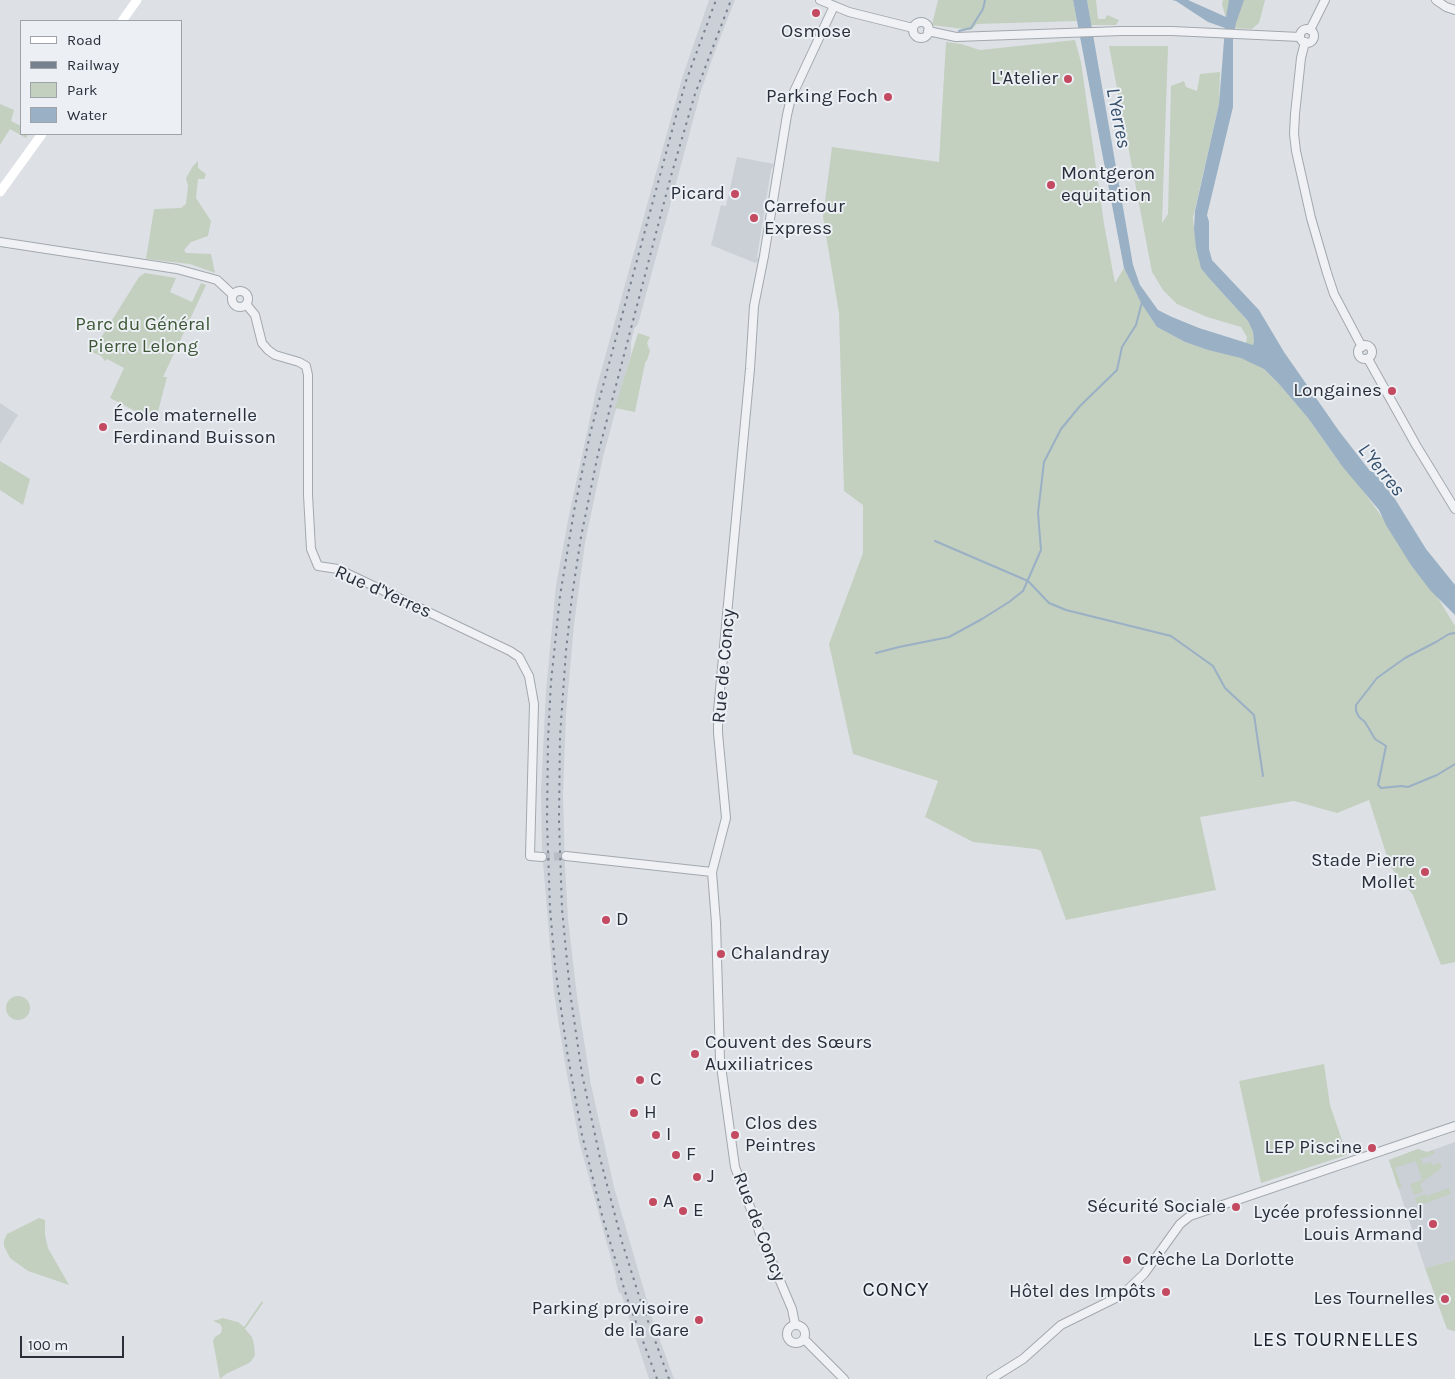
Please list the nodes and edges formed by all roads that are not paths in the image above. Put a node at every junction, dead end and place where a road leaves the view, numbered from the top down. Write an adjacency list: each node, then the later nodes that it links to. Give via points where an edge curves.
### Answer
1 (137, 0): 7 (main road)
2 (820, 0): 5 (street)
3 (1325, 0): 8 (street, via 1310,30 1312,39 1309,42)
4 (1439, 2): 6 (street)
5 (834, 6): 8 (street, via 913,28 920,38 928,31 956,37 1172,31); 17 (street, Rue de Concy, via 791,98 754,306 718,711 726,818)
6 (1455, 10)
7 (123, 20)
8 (1302, 39): 14 (street, via 1294,134 1300,174 1334,294 1362,347 1372,349 1368,359)
9 (41, 135): 10 (main road)
10 (0, 192)
11 (0, 242): 12 (street, via 177,269 218,280)
12 (232, 294): 13 (street, via 234,305); 13 (street, via 244,291 248,297)
13 (246, 304): 16 (street, Rue d'Yerres, via 255,316 262,343 268,350 306,366 311,549 318,566 338,568 519,657 529,676 534,704 530,856)
14 (1455, 508)
15 (566, 856): 17 (street)
16 (542, 857)
17 (712, 872): 19 (street, Rue de Concy, via 720,1059 738,1179 792,1309)
18 (1455, 1126): 22 (street, via 1190,1216 1180,1224 1144,1274 1122,1295 1061,1325 1023,1359)
19 (795, 1324): 20 (street, Rue de Concy, via 805,1330); 20 (street, Rue de Concy, via 788,1330 788,1338 795,1344)
20 (804, 1339): 21 (street, Rue de Concy)
21 (844, 1379)
22 (991, 1379)

